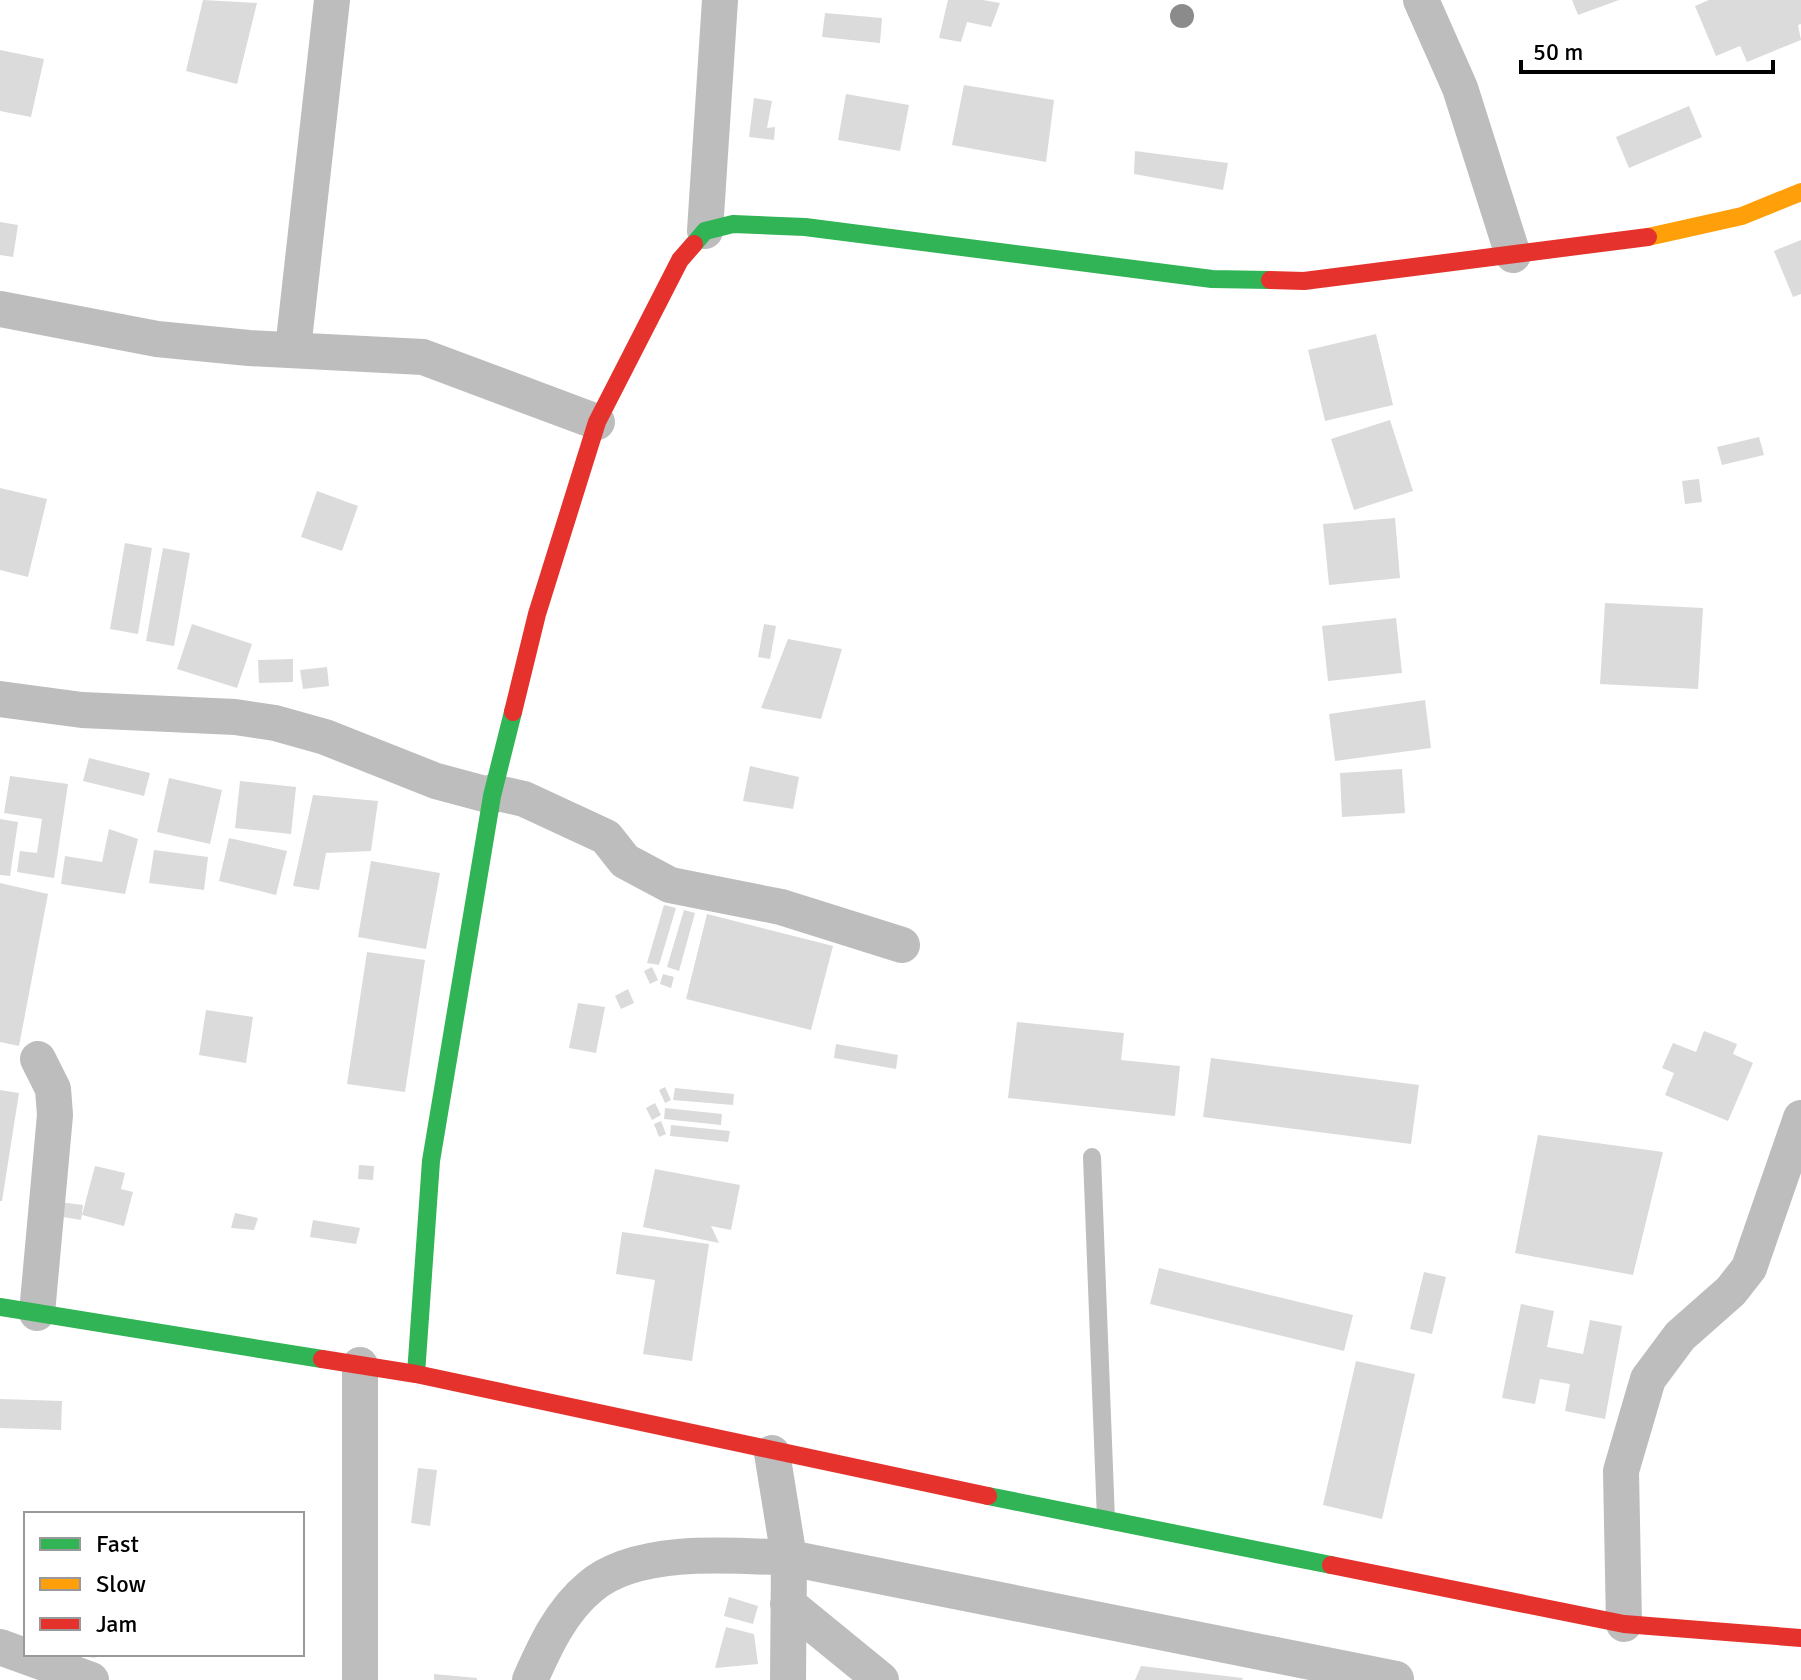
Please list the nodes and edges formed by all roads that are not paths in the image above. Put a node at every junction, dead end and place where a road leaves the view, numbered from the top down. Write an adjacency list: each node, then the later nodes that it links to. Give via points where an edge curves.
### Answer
1 (332, 0): 8 (street)
2 (720, 0): 5 (street)
3 (1421, 0): 6 (street, via 1460,88)
4 (1801, 192): 6 (street, via 1742,216 1658,236)
5 (705, 231): 6 (street, via 733,224 805,227 1260,282); 9 (street, via 680,260)
6 (1513, 255)
7 (0, 309): 8 (street, via 157,339)
8 (293, 349): 9 (street, via 423,357)
9 (597, 422): 11 (street, via 537,614)
10 (0, 699): 11 (street, via 275,723 436,781)
11 (493, 794): 12 (street, via 524,799 606,837 625,861 670,885 781,907); 19 (street, via 431,1161)
12 (902, 945)
13 (38, 1059): 17 (street, via 53,1089 55,1115)
14 (1801, 1118): 24 (street, via 1749,1268 1680,1336 1648,1379 1621,1471)
15 (1092, 1157): 21 (lane)
16 (0, 1307): 17 (street)
17 (37, 1313): 18 (street)
18 (360, 1365): 19 (street); 31 (street)
19 (416, 1374): 20 (street)
20 (772, 1453): 21 (street); 22 (street)
21 (1106, 1520): 24 (street)
22 (789, 1558): 23 (street); 29 (street); 32 (street, via 687,1558 612,1572 571,1605)
23 (788, 1620): 33 (street); 34 (street); 35 (street)
24 (1624, 1624): 25 (street)
25 (1801, 1638)
26 (0, 1647): 27 (street)
27 (24, 1656)
28 (25, 1656): 30 (street)
29 (1396, 1679)
30 (91, 1680)
31 (360, 1680)
32 (530, 1680)
33 (788, 1680)
34 (800, 1680)
35 (881, 1680)

